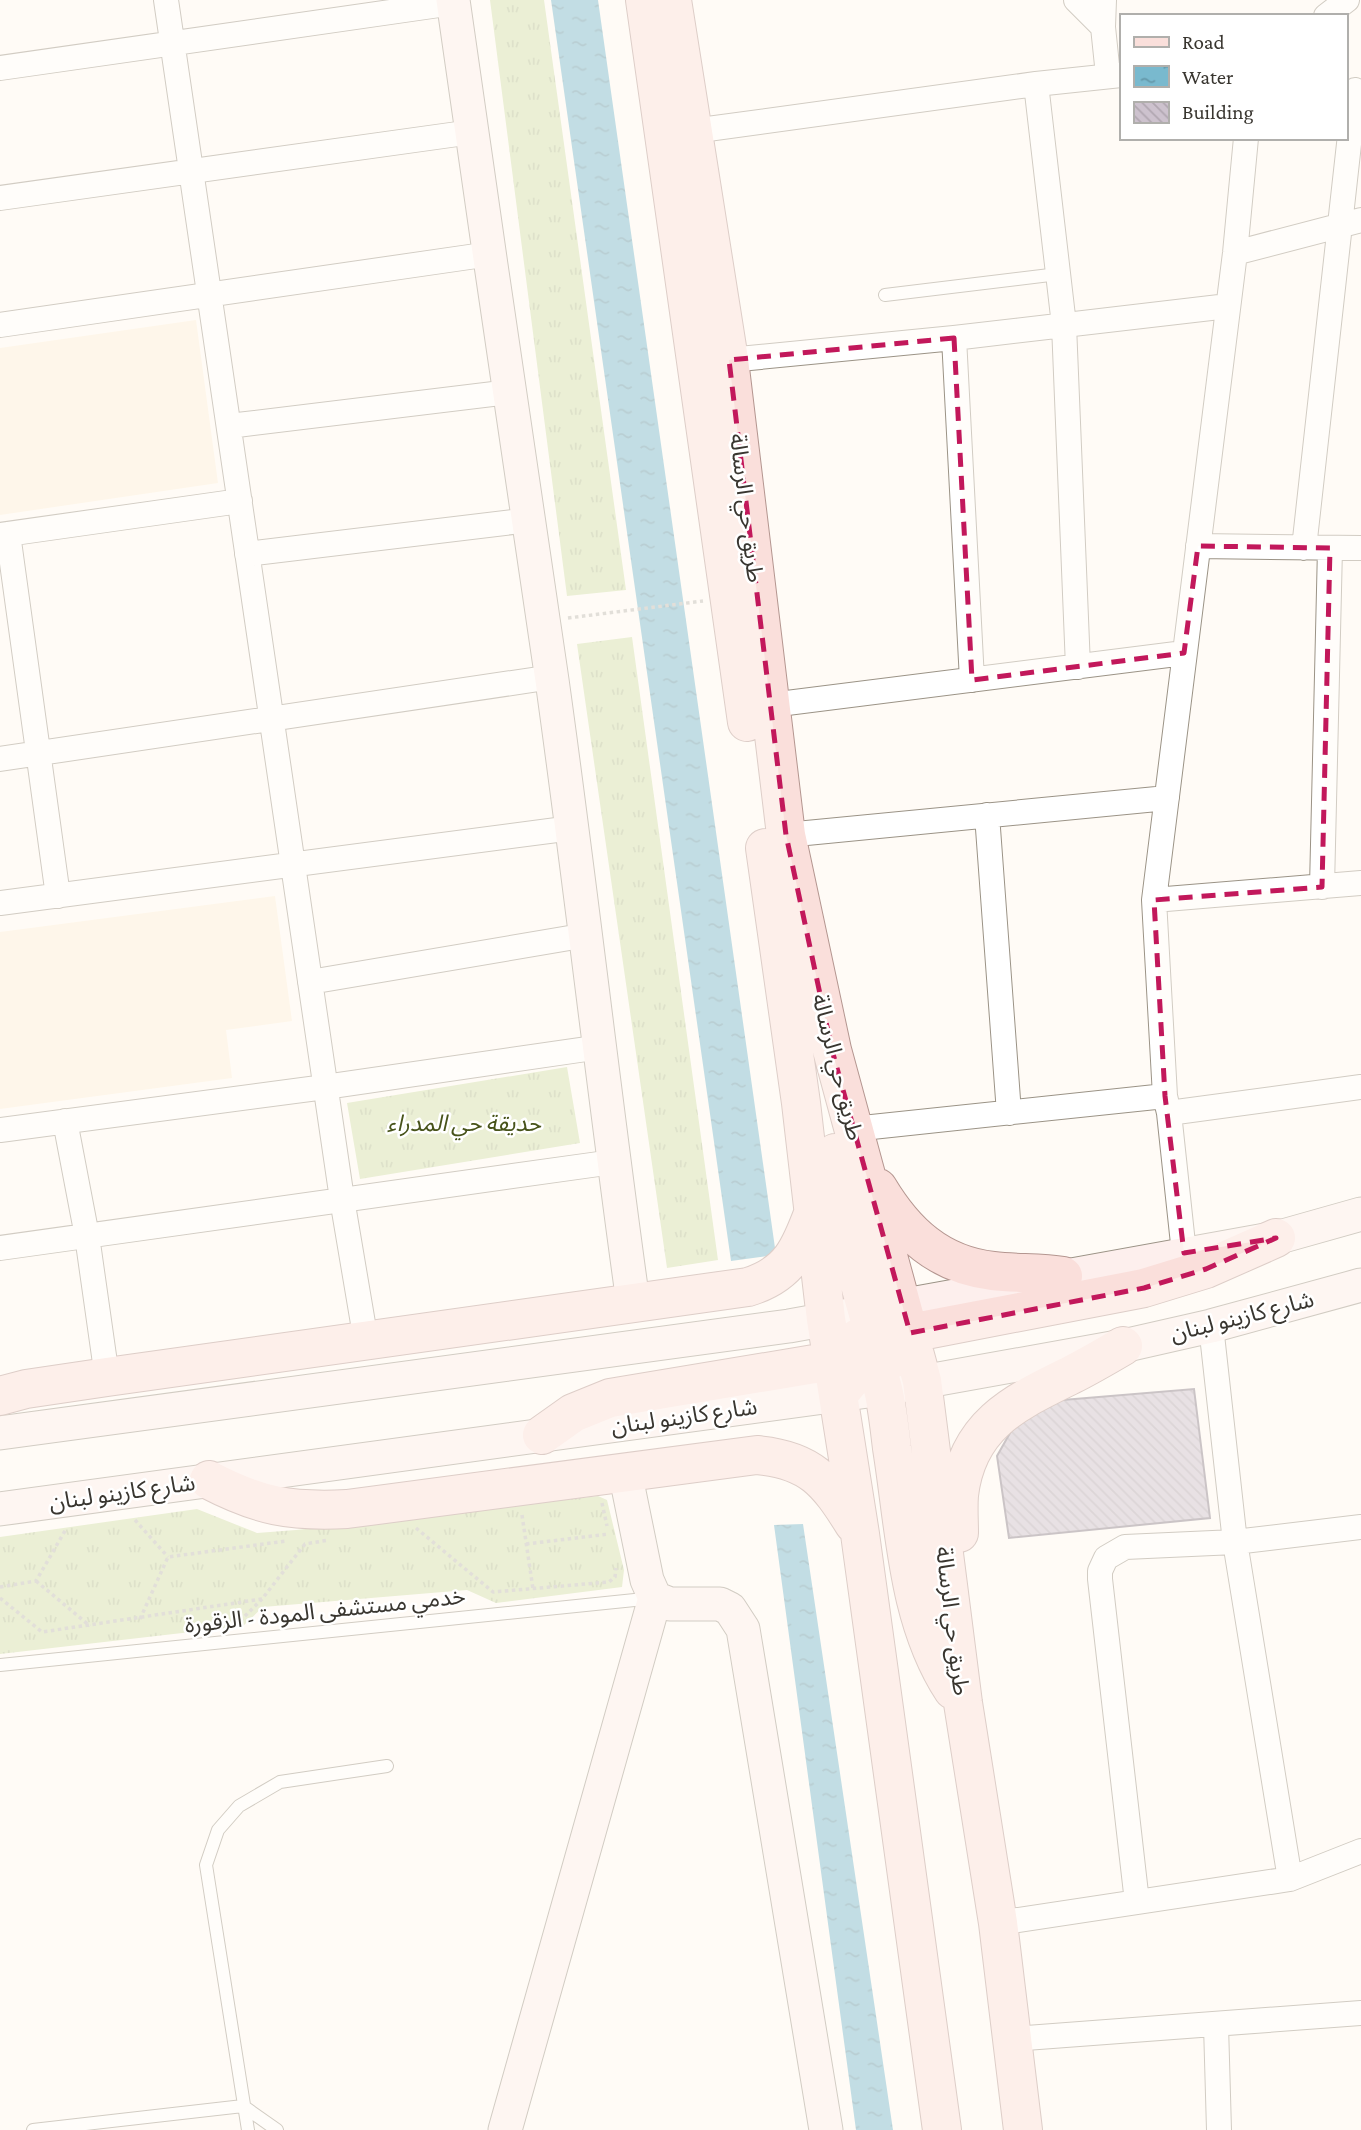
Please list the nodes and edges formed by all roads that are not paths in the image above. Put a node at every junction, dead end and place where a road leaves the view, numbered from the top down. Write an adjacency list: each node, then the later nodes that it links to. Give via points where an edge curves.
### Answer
1 (166, 0): 8 (street)
2 (645, 0): 62 (main road, طريق حي الرسالة)
3 (672, 0): 13 (main road, طريق حي الرسالة)
4 (1076, 0): 7 (street)
5 (1104, 0): 7 (street)
6 (453, 1): 8 (street); 14 (street)
7 (1103, 27): 10 (street)
8 (173, 44): 9 (street); 16 (street)
9 (0, 68)
10 (1115, 75): 11 (street)
11 (1036, 84): 13 (street); 21 (street)
12 (1354, 90): 18 (street)
13 (693, 131): 28 (main road, طريق حي الرسالة)
14 (472, 132): 16 (street); 20 (street)
15 (1246, 140): 19 (street)
16 (191, 171): 17 (street); 22 (street)
17 (0, 198)
18 (1350, 224): 19 (street); 35 (street)
19 (1235, 253): 24 (street)
20 (490, 254): 22 (street); 29 (street)
21 (1058, 274): 23 (lane); 26 (street)
22 (209, 295): 25 (street); 30 (street)
23 (885, 295)
24 (1228, 306): 26 (street); 34 (street)
25 (0, 325)
26 (1064, 325): 27 (street); 40 (street)
27 (954, 338): 28 (street); 42 (street)
28 (729, 360): 43 (main road, طريق حي الرسالة)
29 (510, 392): 30 (street); 32 (street)
30 (229, 426): 31 (street)
31 (240, 501): 33 (street); 38 (street)
32 (529, 520): 38 (street); 41 (street)
33 (4, 535): 45 (street)
34 (1198, 546): 35 (street); 39 (street)
35 (1304, 548): 36 (street)
36 (1329, 548): 37 (street); 53 (street)
37 (1361, 548)
38 (247, 554): 44 (street)
39 (1184, 653): 40 (street); 47 (street)
40 (1078, 667): 42 (street)
41 (552, 677): 44 (street); 49 (street)
42 (972, 680): 43 (street)
43 (771, 705): 50 (main road, طريق حي الرسالة)
44 (271, 719): 45 (street); 51 (street)
45 (39, 753): 46 (street); 54 (street)
46 (0, 759)
47 (1167, 798): 48 (street); 55 (street)
48 (987, 815): 50 (street); 64 (street)
49 (572, 828): 51 (street); 57 (street)
50 (786, 835): 67 (main road, طريق حي الرسالة)
51 (293, 865): 54 (street); 58 (street)
52 (1361, 883): 53 (street)
53 (1322, 887): 55 (street)
54 (58, 896): 56 (street)
55 (1154, 900): 63 (street)
56 (0, 904)
57 (587, 935): 58 (street); 59 (street)
58 (310, 982): 60 (street)
59 (600, 1047): 60 (street); 68 (street)
60 (326, 1087): 65 (street); 69 (street)
61 (1361, 1087): 63 (street)
62 (801, 1103): 70 (main road, طريق حي الرسالة); 83 (main road, via 822,1126 840,1167)
63 (1167, 1105): 64 (street); 75 (street)
64 (1009, 1113): 67 (street)
65 (65, 1121): 66 (street); 72 (street)
66 (0, 1130)
67 (857, 1144): 76 (main road, via 903,1224 927,1247 957,1263 991,1271); 83 (main road, طريق حي الرسالة)
68 (613, 1163): 69 (street); 78 (street)
69 (342, 1199): 72 (street); 81 (street)
70 (815, 1209): 78 (main road, via 797,1252 771,1278 735,1289); 79 (main road, طريق حي الرسالة)
71 (1361, 1214): 73 (street)
72 (87, 1236): 74 (street); 84 (street)
73 (1276, 1238): 75 (street); 83 (main road, via 1206,1269 1155,1284)
74 (0, 1248)
75 (1184, 1253): 76 (street)
76 (1063, 1276): 83 (street)
77 (1361, 1285): 80 (street, شارع كازينو لبنان)
78 (633, 1302): 81 (main road)
79 (826, 1319): 83 (main road, طريق حي الرسالة); 87 (street)
80 (1211, 1326): 82 (street, شارع كازينو لبنان); 94 (street)
81 (366, 1341): 84 (main road)
82 (1123, 1346): 85 (street, شارع كازينو لبنان); 96 (main road, via 1007,1409 982,1432 968,1458 959,1496 958,1561)
83 (872, 1348): 85 (main road, طريق حي الرسالة); 85 (street, شارع كازينو لبنان); 88 (main road, via 610,1398 573,1413); 93 (main road, طريق حي الرسالة); 98 (main road, via 921,1623 934,1657)
84 (107, 1377): 86 (main road)
85 (922, 1381): 96 (main road, طريق حي الرسالة)
86 (0, 1396)
87 (0, 1433)
88 (542, 1435): 90 (street, شارع كازينو لبنان)
89 (625, 1472): 90 (main road, via 311,1511 275,1507); 93 (main road, via 757,1455 790,1460 826,1483); 95 (street)
90 (209, 1480): 91 (street, شارع كازينو لبنان)
91 (0, 1509)
92 (1361, 1527): 94 (street)
93 (860, 1534): 113 (main road, طريق حي الرسالة)
94 (1235, 1542): 101 (street); 102 (street, via 1125,1547 1111,1553 1100,1571)
95 (654, 1598): 97 (lane, خدمي مستشفى المودة - الزقورة); 111 (street); 112 (street, via 670,1604 720,1604 730,1609 743,1629)
96 (951, 1605): 98 (main road, طريق حي الرسالة)
97 (0, 1665)
98 (963, 1703): 103 (main road, طريق حي الرسالة)
99 (387, 1766): 107 (lane, via 280,1782 239,1806 218,1830 206,1865)
100 (1361, 1852): 101 (street)
101 (1290, 1879): 102 (street)
102 (1137, 1902): 103 (street)
103 (998, 1923): 106 (main road, طريق حي الرسالة)
104 (1361, 2013): 105 (street)
105 (1216, 2025): 106 (street); 115 (street)
106 (1013, 2039): 114 (main road, طريق حي الرسالة)
107 (243, 2106): 108 (lane); 109 (lane); 110 (lane)
108 (33, 2130)
109 (248, 2130)
110 (277, 2130)
111 (505, 2130)
112 (826, 2130)
113 (942, 2130)
114 (1023, 2130)
115 (1219, 2130)

